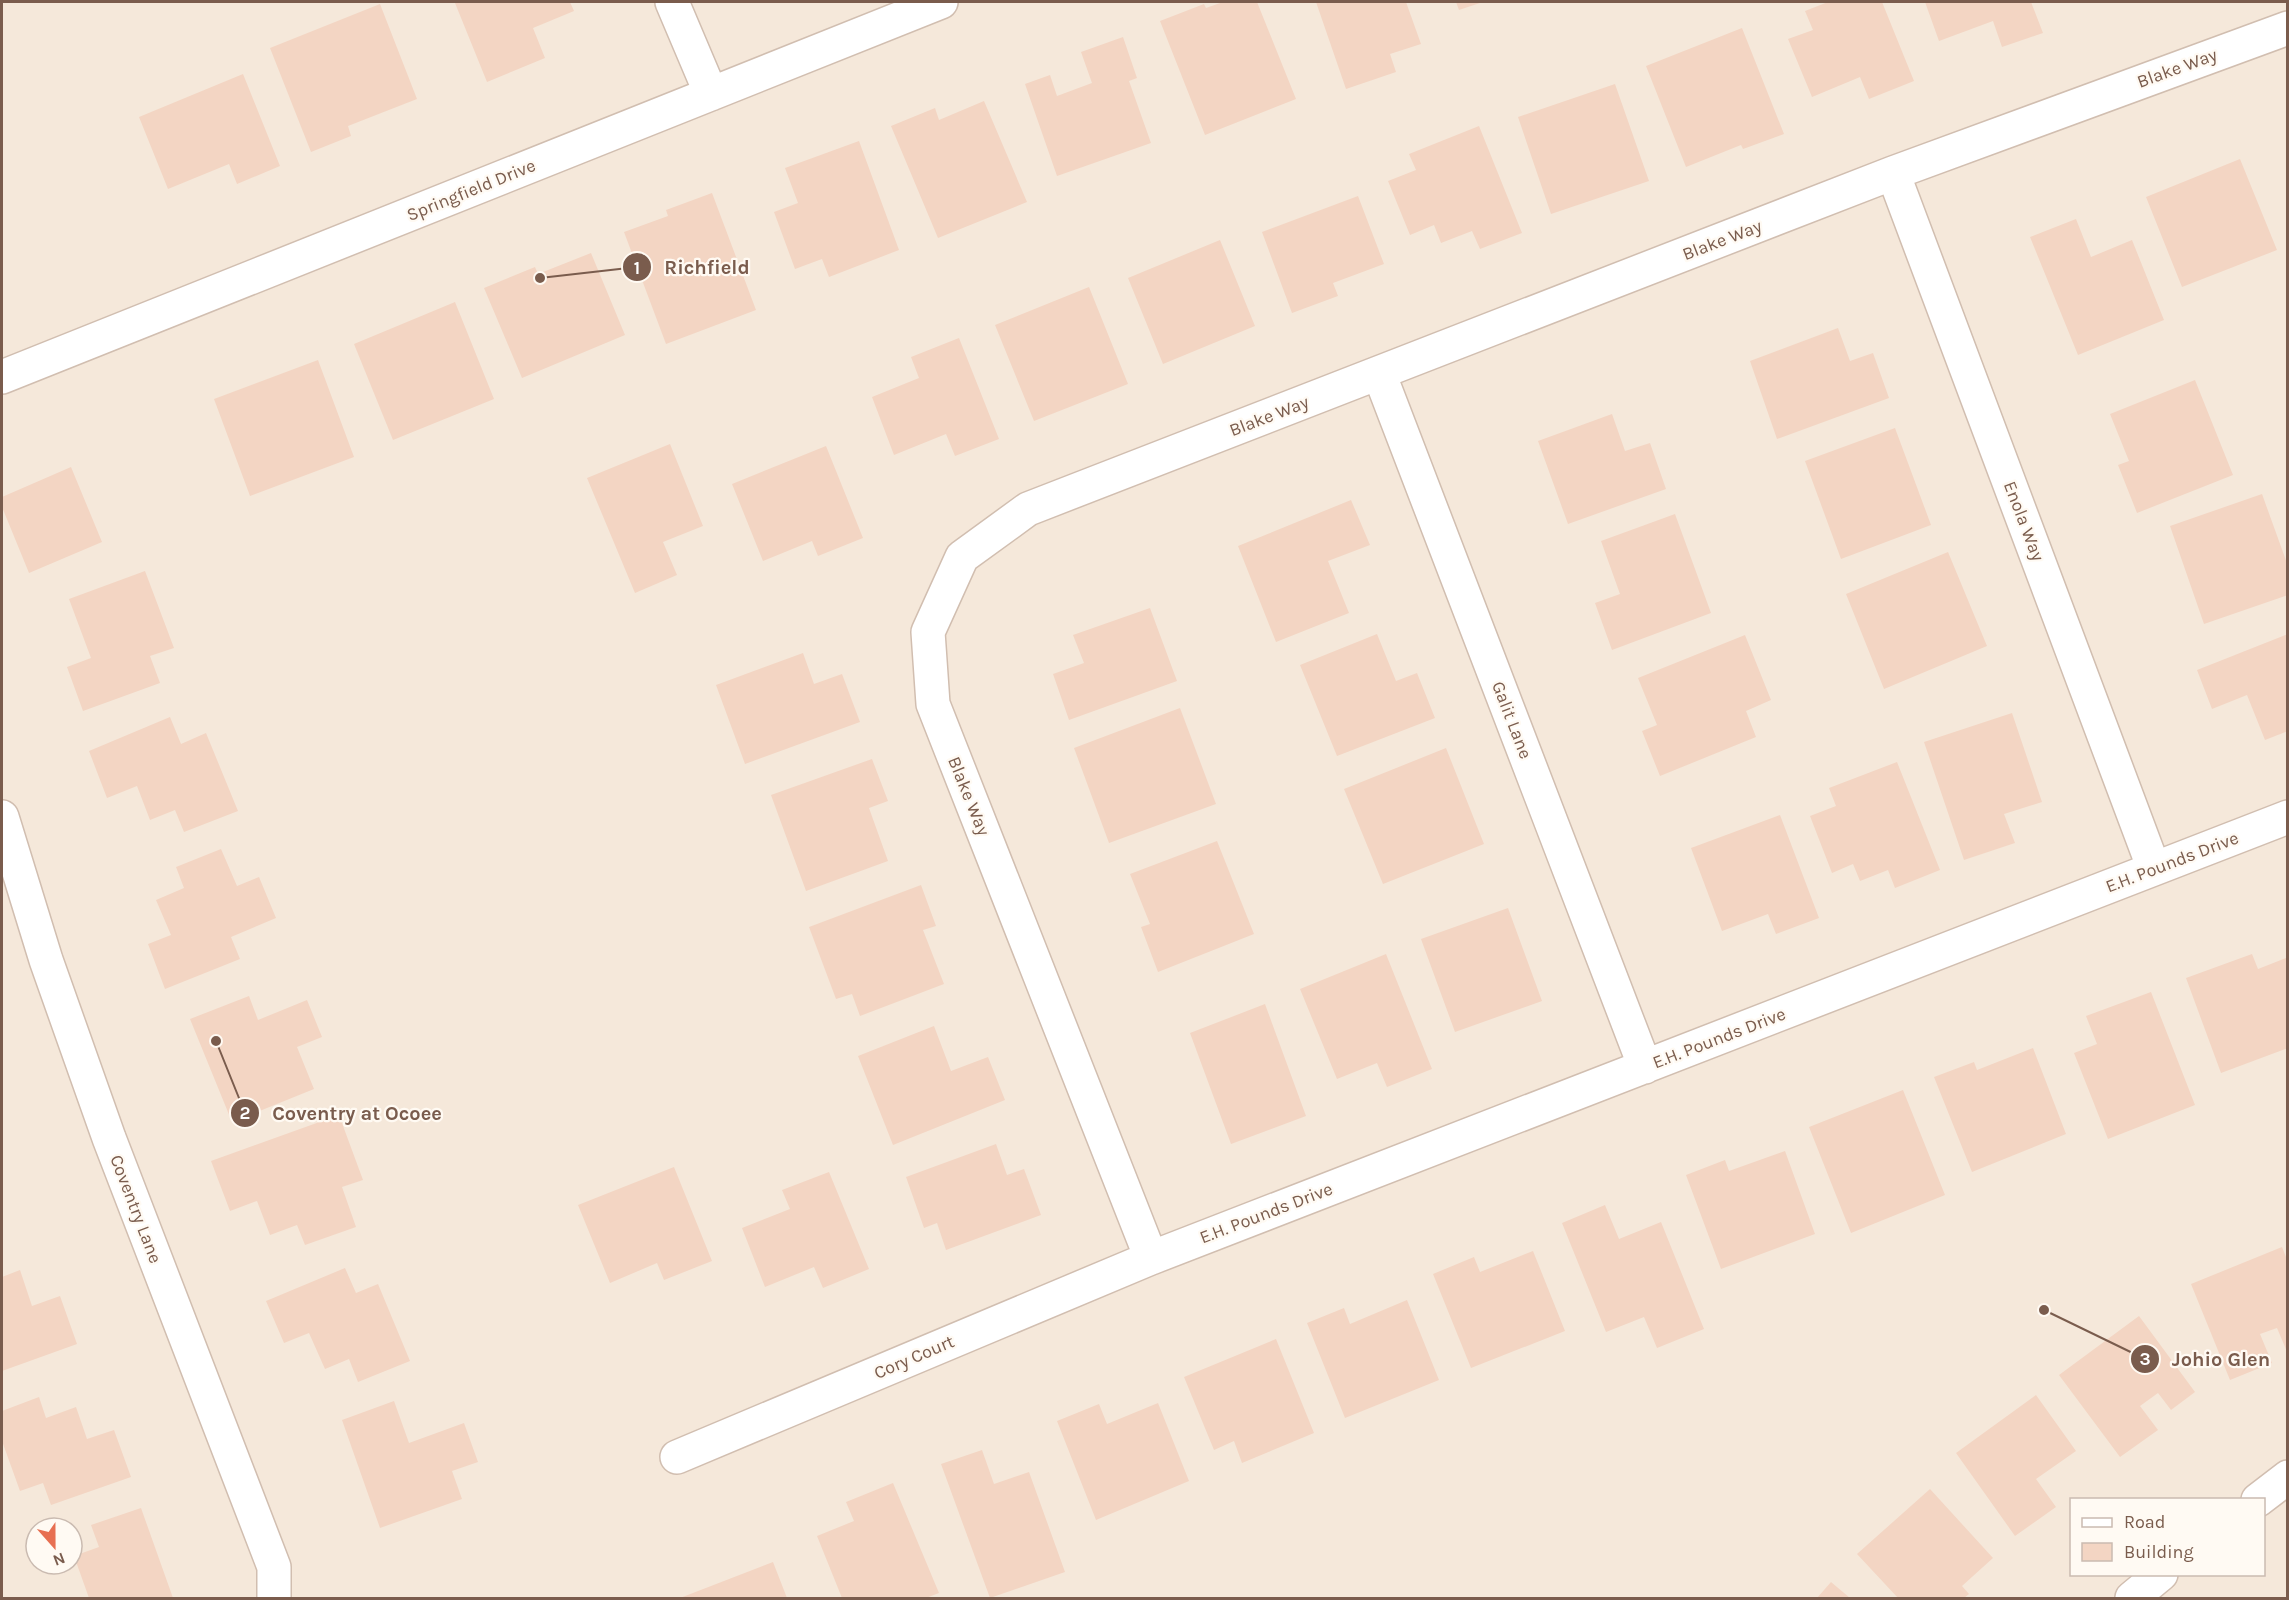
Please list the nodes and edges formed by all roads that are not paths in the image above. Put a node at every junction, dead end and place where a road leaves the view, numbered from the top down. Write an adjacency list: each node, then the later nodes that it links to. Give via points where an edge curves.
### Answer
1 (672, 2): 4 (street)
2 (941, 2): 4 (street, Springfield Drive)
3 (2288, 28): 5 (street, Blake Way)
4 (711, 94): 7 (street, Springfield Drive)
5 (1893, 173): 6 (street, Blake Way); 10 (street, Enola Way)
6 (1379, 373): 11 (street, Galit Lane); 12 (street, Blake Way, via 1028,509 962,557 928,632 933,704)
7 (2, 377)
8 (2, 817): 17 (street, Coventry Lane, via 46,960 109,1138 274,1567)
9 (2288, 817): 10 (street, E.H. Pounds Drive)
10 (2154, 869): 11 (street, E.H. Pounds Drive)
11 (1645, 1066): 12 (street, E.H. Pounds Drive)
12 (1151, 1258): 13 (street, Cory Court)
13 (677, 1457)
14 (2288, 1477): 15 (street)
15 (2262, 1498)
16 (2160, 1576): 18 (street)
17 (274, 1599)
18 (2132, 1599)

